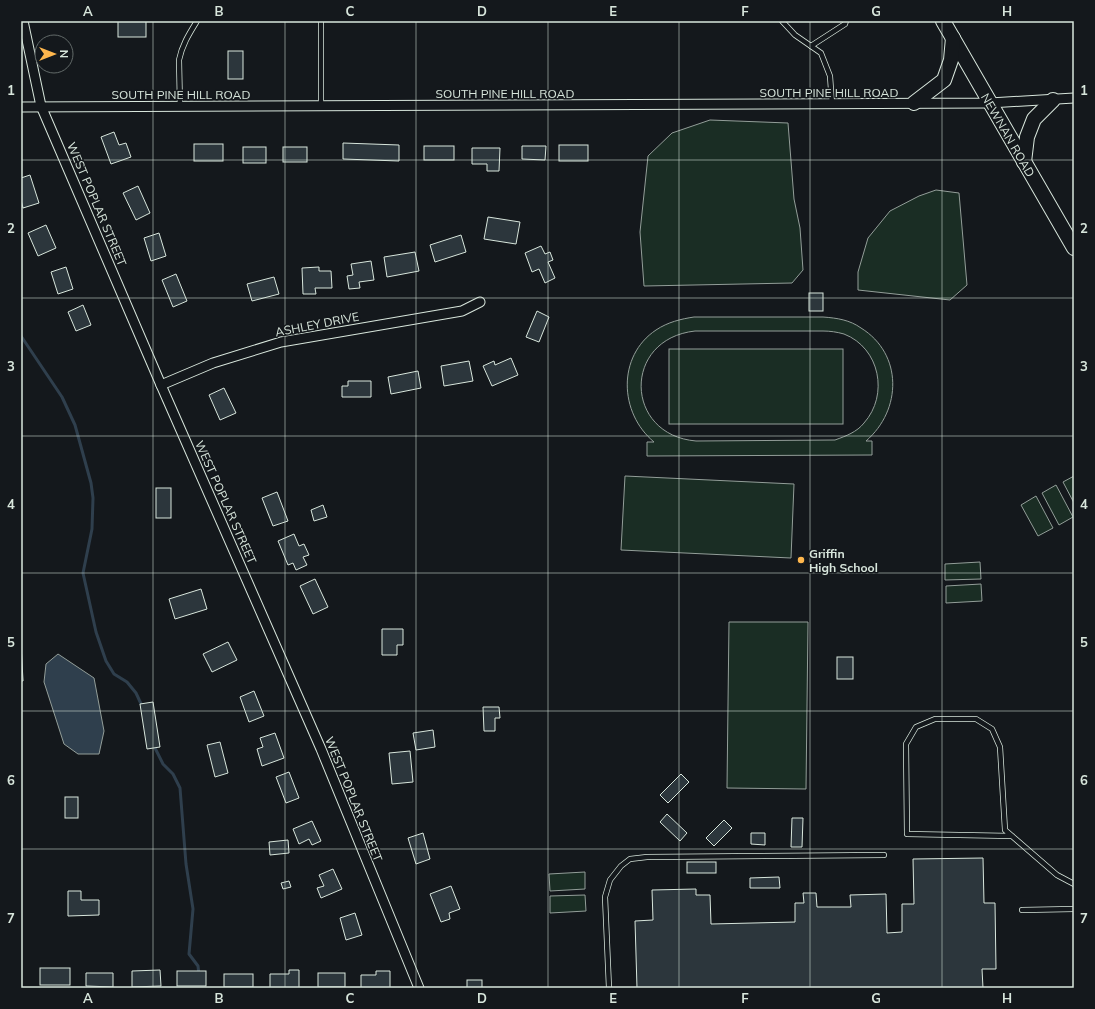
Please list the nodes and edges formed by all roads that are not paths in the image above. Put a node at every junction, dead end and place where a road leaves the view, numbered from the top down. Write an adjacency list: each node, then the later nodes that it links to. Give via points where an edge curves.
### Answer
1 (23, 21): 15 (street, WEST POPLAR STREET)
2 (197, 21): 16 (lane, via 186,38 179,60)
3 (321, 21): 14 (lane)
4 (782, 21): 8 (lane, via 795,35)
5 (846, 21): 8 (lane)
6 (943, 21): 7 (main road, NEWNAN ROAD)
7 (953, 38): 11 (main road, via 951,60 944,80); 12 (main road, NEWNAN ROAD)
8 (811, 46): 13 (lane, via 821,53 830,76)
9 (1074, 98): 10 (street, SOUTH PINE HILL ROAD)
10 (1053, 100): 12 (street, SOUTH PINE HILL ROAD); 18 (main road, via 1034,119 1027,137)
11 (914, 103): 12 (street, SOUTH PINE HILL ROAD); 13 (street, SOUTH PINE HILL ROAD)
12 (990, 103): 18 (main road, NEWNAN ROAD)
13 (832, 104): 14 (street, SOUTH PINE HILL ROAD)
14 (321, 105): 16 (street, SOUTH PINE HILL ROAD)
15 (42, 106): 16 (street, SOUTH PINE HILL ROAD); 17 (street, SOUTH PINE HILL ROAD); 21 (street, WEST POPLAR STREET)
16 (180, 106)
17 (21, 107)
18 (1024, 162): 19 (main road, NEWNAN ROAD)
19 (1074, 248)
20 (480, 302): 21 (street, ASHLEY DRIVE, via 462,311 281,342 213,363)
21 (161, 385): 27 (street, WEST POPLAR STREET, via 321,749)
22 (1012, 836): 22 (lane, via 1005,830 1000,747 992,729 976,718 935,719 916,727 906,744 907,834); 24 (lane, via 1057,875)
23 (884, 855): 28 (lane, via 630,859 610,880 605,897)
24 (1074, 884)
25 (1074, 909): 26 (lane)
26 (1022, 910)
27 (419, 988)
28 (609, 988)

